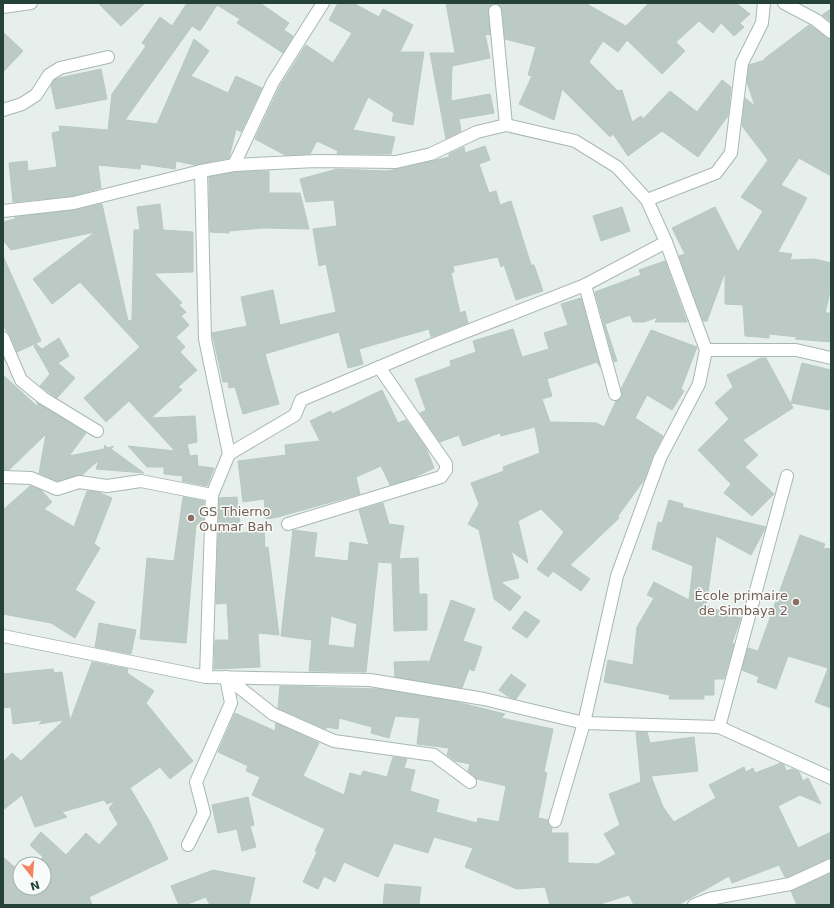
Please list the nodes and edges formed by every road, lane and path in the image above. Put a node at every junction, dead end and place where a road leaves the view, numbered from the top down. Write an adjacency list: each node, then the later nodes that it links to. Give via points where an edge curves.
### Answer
1 (31, 3): 5 (street)
2 (323, 3): 11 (street, via 273,82)
3 (764, 3): 13 (street, via 762,23 742,63 731,154 716,173)
4 (784, 3): 7 (street, via 816,20)
5 (3, 7)
6 (495, 11): 10 (street)
7 (831, 32)
8 (108, 57): 9 (street, via 60,68 49,75 36,96)
9 (3, 110)
10 (506, 125): 11 (street, via 477,132 431,154 396,162 316,161); 13 (street, via 575,141 617,166)
11 (234, 165): 12 (street)
12 (201, 170): 14 (street, via 74,204); 23 (street, via 205,339)
13 (647, 200): 15 (street)
14 (3, 211)
15 (666, 242): 16 (street); 18 (street)
16 (585, 284): 20 (street); 21 (street)
17 (3, 338): 22 (street, via 21,380 43,398)
18 (706, 350): 19 (street, via 796,350); 31 (street, via 699,384 660,458 617,576)
19 (831, 358)
20 (379, 367): 23 (street, via 301,400 294,415); 27 (street, via 446,464 446,470 441,476)
21 (615, 394)
22 (97, 431)
23 (229, 454): 26 (street)
24 (787, 476): 32 (street)
25 (3, 477): 26 (street, via 31,478 57,489 79,482 107,486 141,481)
26 (212, 495): 29 (street)
27 (288, 524)
28 (3, 636): 29 (street)
29 (206, 677): 30 (street)
30 (226, 677): 31 (street, via 370,680 484,699); 34 (street, via 273,714 334,741 434,754); 36 (street, via 231,703 196,782 204,813)
31 (584, 723): 32 (street); 35 (street)
32 (719, 727): 33 (street)
33 (831, 778)
34 (470, 782)
35 (555, 821)
36 (188, 845)
37 (831, 865): 38 (street, via 790,884 709,899)
38 (694, 905)

